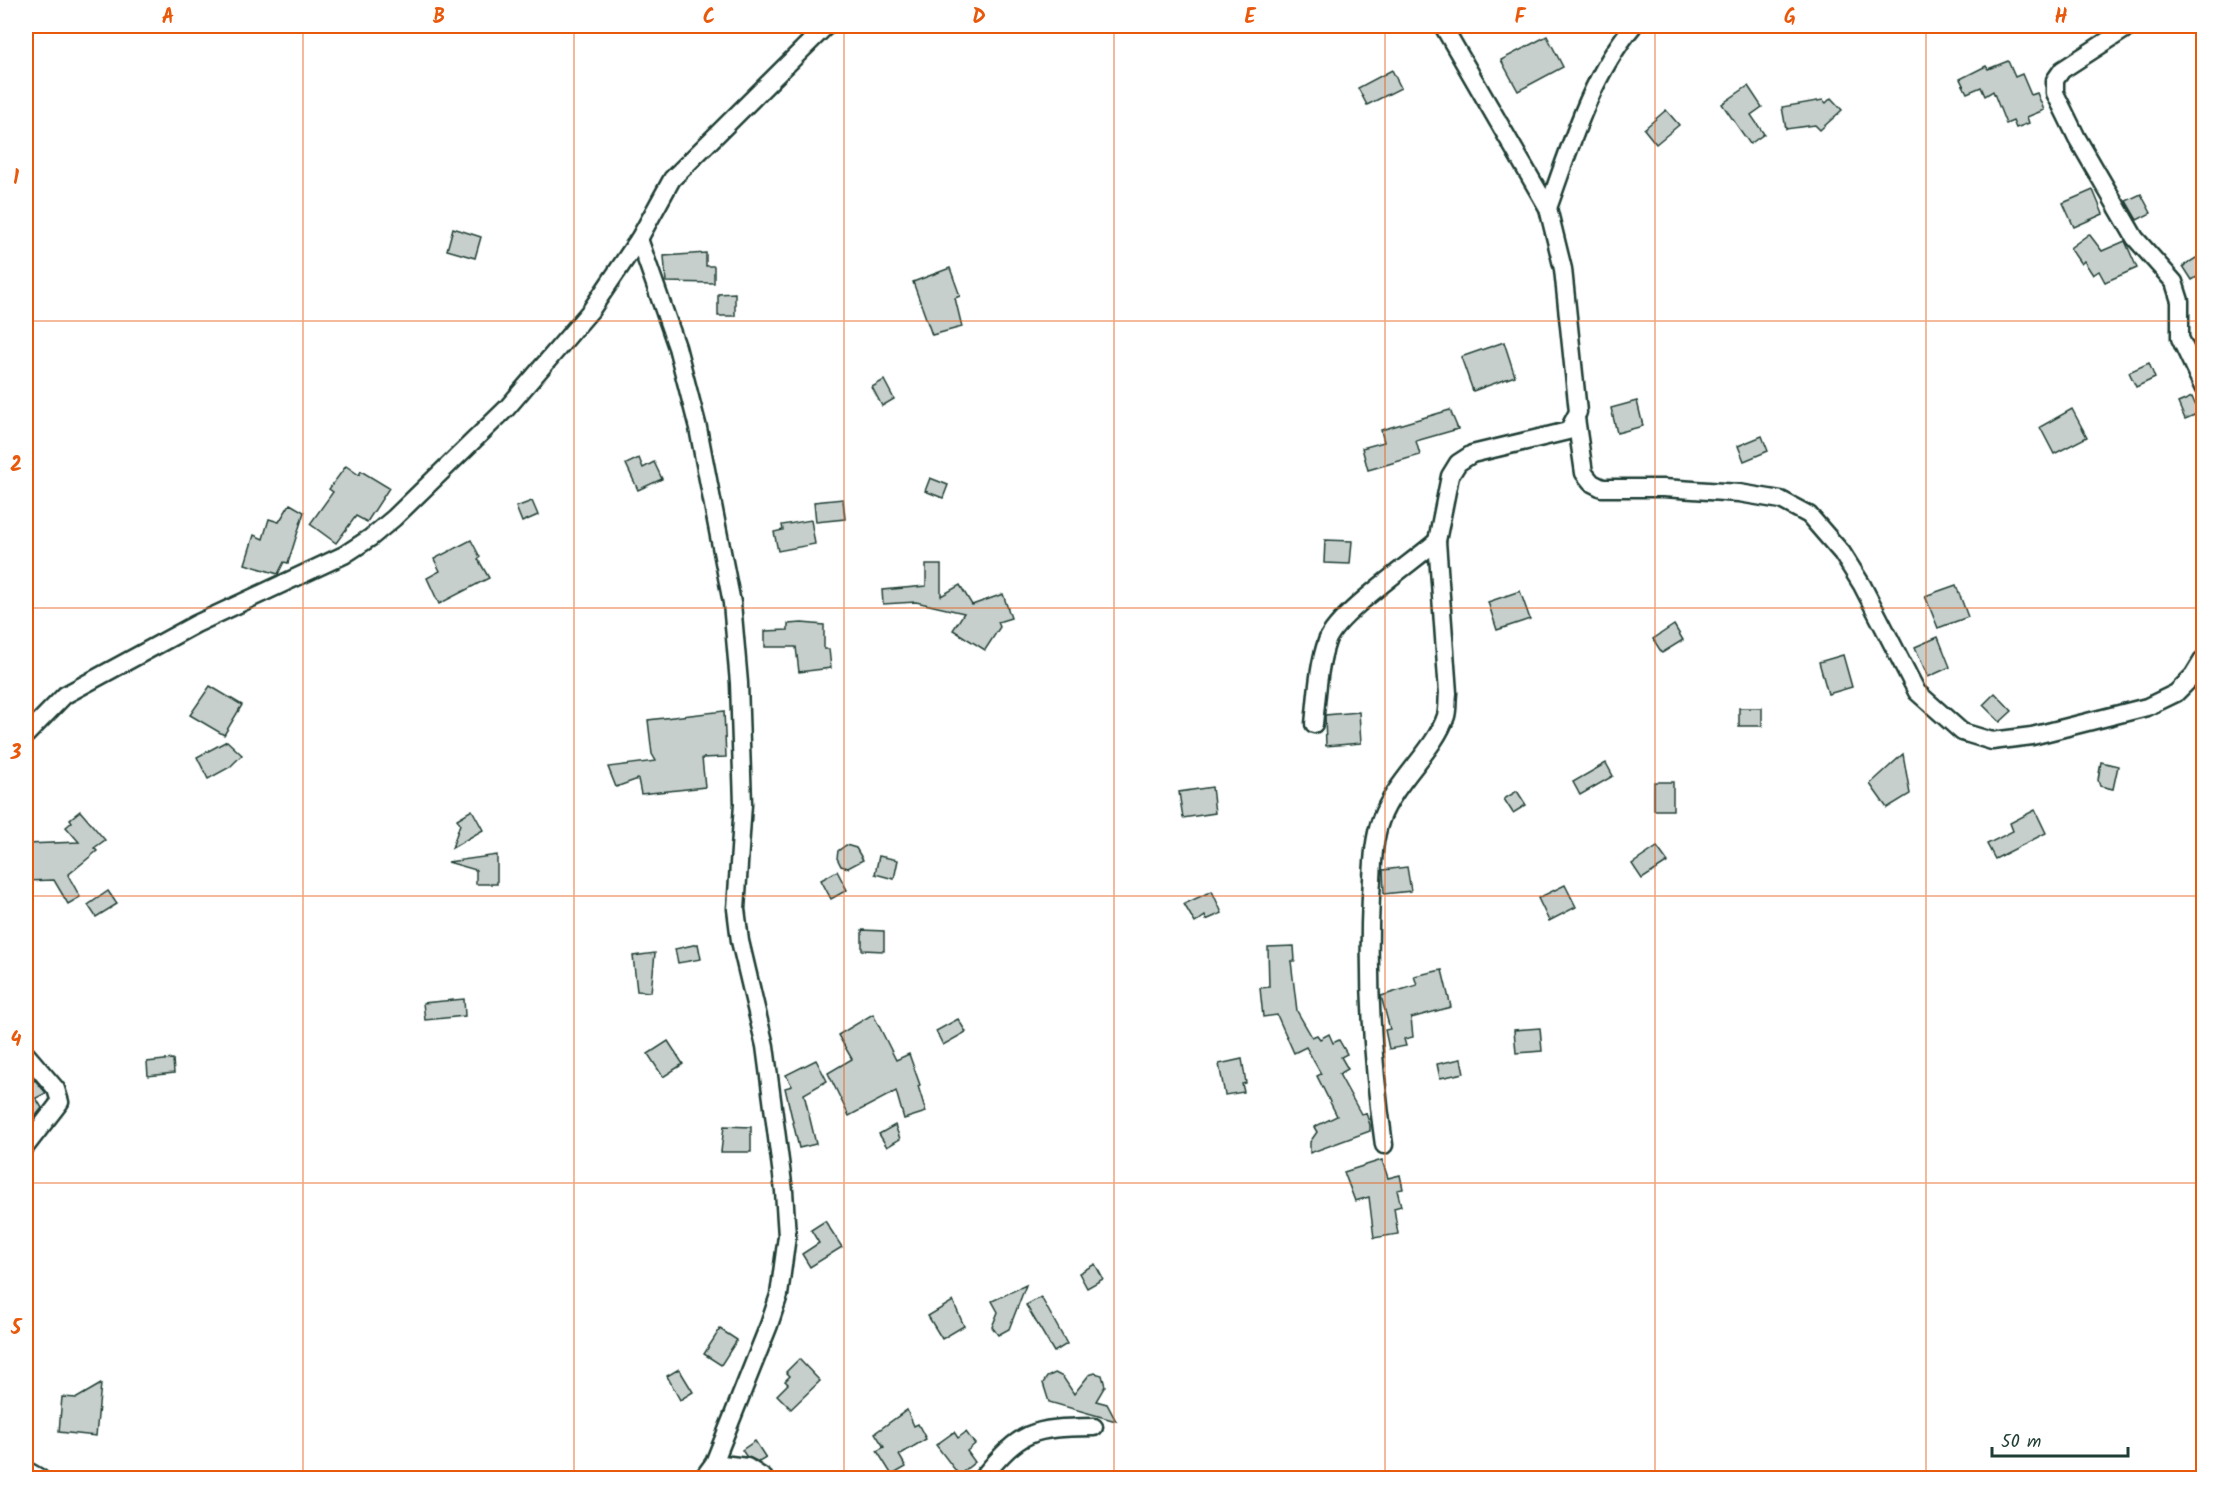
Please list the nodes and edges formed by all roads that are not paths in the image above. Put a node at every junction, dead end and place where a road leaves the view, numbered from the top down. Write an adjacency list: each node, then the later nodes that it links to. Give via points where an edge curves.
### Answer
1 (826, 26): 6 (street, via 672,179)
2 (1443, 26): 5 (street)
3 (1633, 26): 5 (street, via 1600,73)
4 (2130, 26): 7 (street, via 2062,70 2055,80 2055,93 2125,223 2174,282 2180,301 2180,338)
5 (1548, 208): 8 (street, via 1556,231 1567,299 1578,403)
6 (639, 239): 12 (street, via 591,310 507,408 370,538 344,555 196,624 65,695); 17 (street, via 674,337 698,428 732,603 743,804 736,909 765,1046 785,1202 787,1236 778,1294)
7 (2204, 389)
8 (1576, 418): 9 (street, via 1568,431 1472,454 1458,463 1450,476); 10 (street, via 1584,473 1602,488 1739,493 1781,500 1809,514 1847,561 1917,692 1962,732 1992,741 2032,736 2147,707 2176,693)
9 (1437, 542): 11 (street, via 1342,620 1328,639); 14 (street, via 1448,693 1446,715 1438,732 1395,788 1379,822 1374,855 1369,1015)
10 (2204, 658)
11 (1314, 724)
12 (26, 735)
13 (26, 1054): 15 (street, via 56,1089 60,1102)
14 (1384, 1145)
15 (26, 1146)
16 (1094, 1427): 22 (street, via 1044,1428 1032,1432 1008,1447)
17 (714, 1463): 20 (street); 21 (street, via 747,1467)
18 (26, 1470): 19 (street)
19 (40, 1479)
20 (703, 1479)
21 (764, 1479)
22 (982, 1479)

